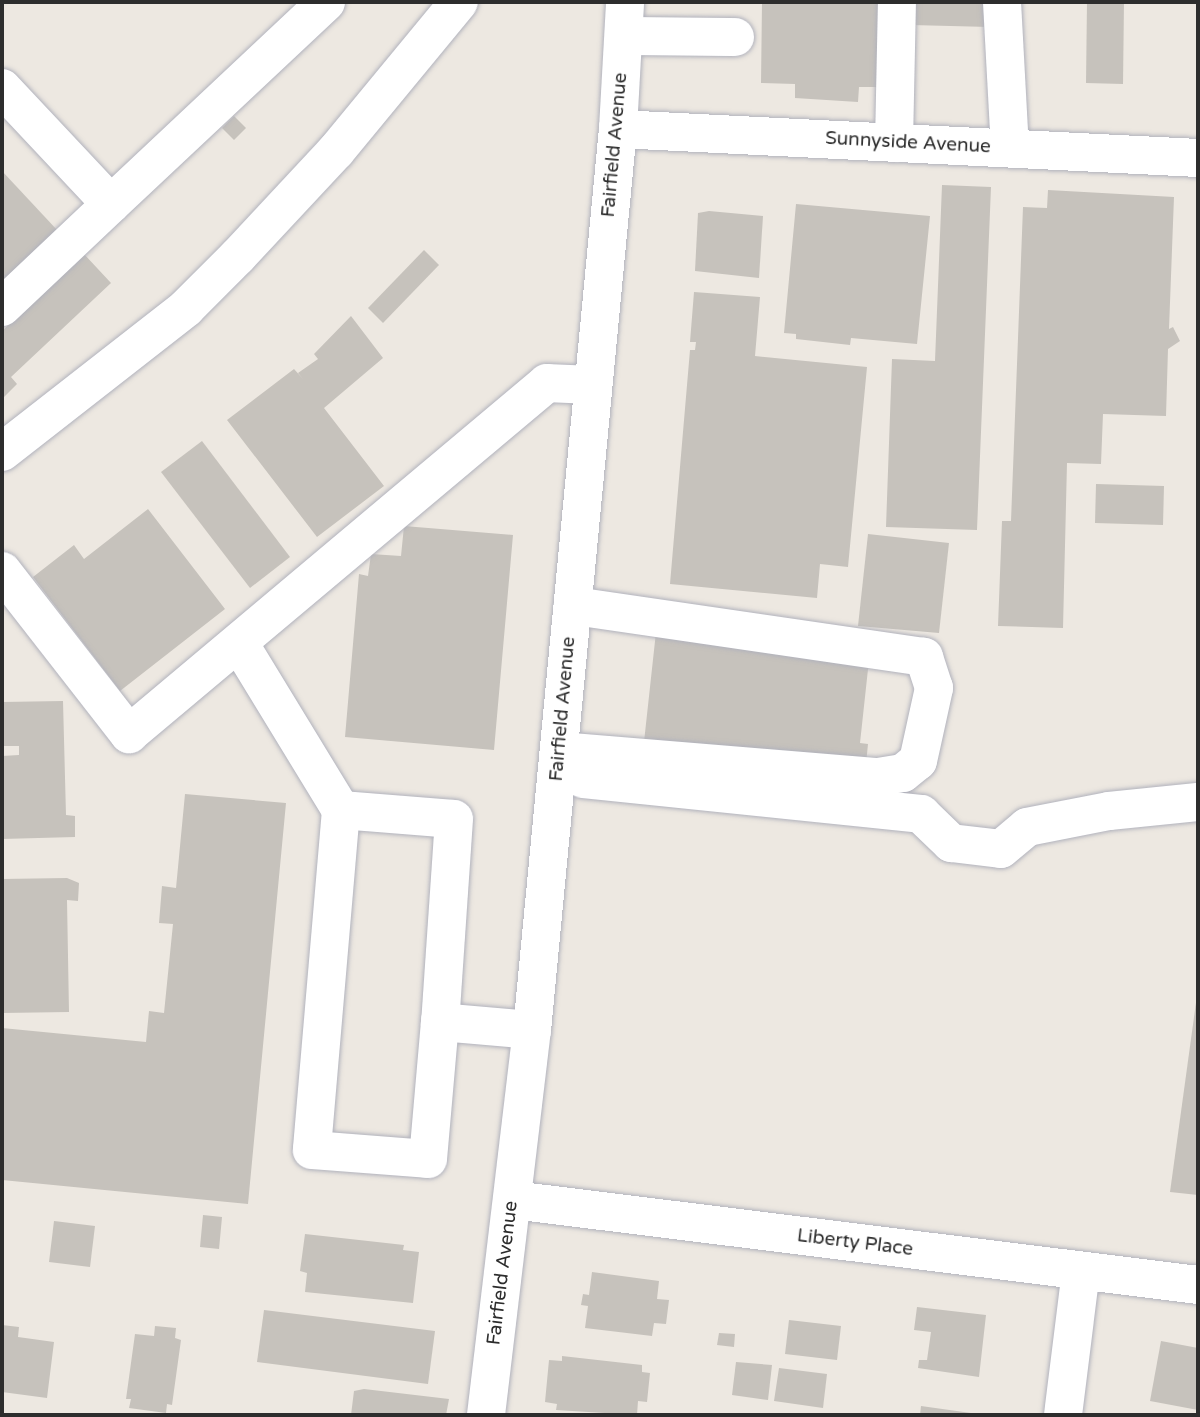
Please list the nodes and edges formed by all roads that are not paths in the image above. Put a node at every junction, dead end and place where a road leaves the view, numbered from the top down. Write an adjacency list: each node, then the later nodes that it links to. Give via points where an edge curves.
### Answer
1 (326, 2): 12 (street)
2 (459, 2): 15 (street, via 335,151 186,308)
3 (897, 2): 9 (street)
4 (1002, 2): 10 (street)
5 (624, 19): 6 (street); 8 (street, Fairfield Avenue)
6 (735, 37)
7 (2, 88): 12 (street)
8 (618, 129): 9 (street, Sunnyside Avenue); 14 (street, Fairfield Avenue)
9 (894, 143): 10 (street, Sunnyside Avenue)
10 (1010, 148): 11 (street, Sunnyside Avenue)
11 (1198, 158)
12 (111, 204): 13 (street)
13 (2, 307)
14 (592, 385): 17 (street, Fairfield Avenue); 18 (street, via 547,383)
15 (2, 452)
16 (2, 571): 18 (street, via 129,734)
17 (572, 606): 19 (street, Fairfield Avenue); 19 (street, via 924,657 934,688 918,761 903,774)
18 (239, 643): 21 (street)
19 (558, 763): 20 (street, via 920,814 951,844 1001,849 1027,827 1109,811); 23 (street, Fairfield Avenue)
20 (1198, 802)
21 (341, 810): 22 (street, via 454,819); 22 (street, via 312,1150 428,1159)
22 (440, 1023): 23 (street)
23 (532, 1030): 24 (street, Fairfield Avenue)
24 (513, 1200): 25 (street, Liberty Place); 27 (street, Fairfield Avenue)
25 (1081, 1272): 26 (street, Liberty Place); 28 (street)
26 (1198, 1285)
27 (486, 1415)
28 (1063, 1415)

